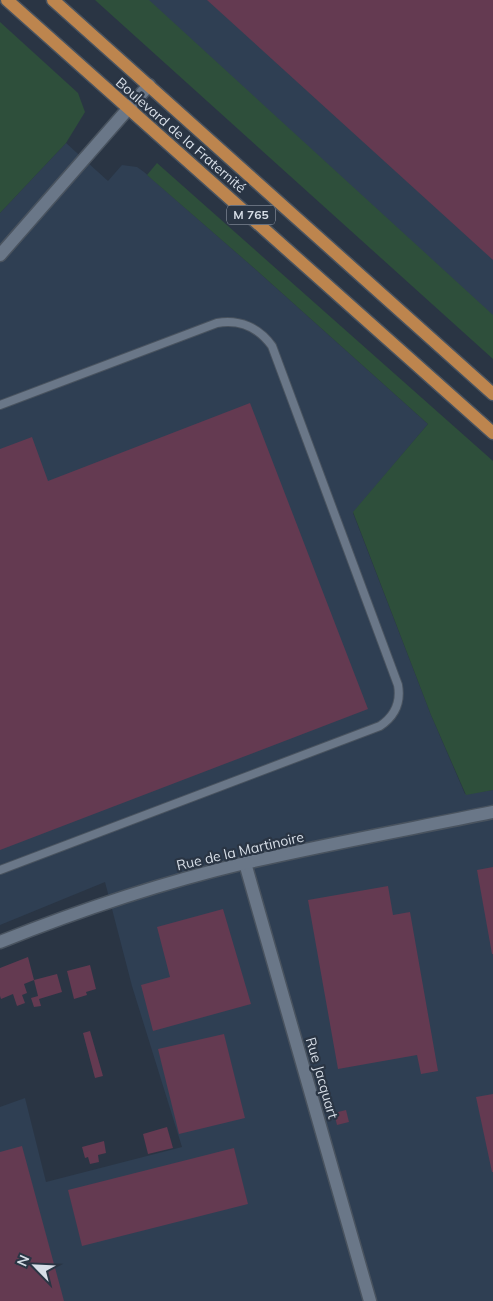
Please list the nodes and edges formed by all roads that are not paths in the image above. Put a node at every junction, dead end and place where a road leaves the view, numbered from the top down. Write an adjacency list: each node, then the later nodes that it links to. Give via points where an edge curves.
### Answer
1 (7, 0): 4 (main road, Boulevard de la Fraternité / M 765)
2 (53, 0): 3 (main road, Boulevard de la Fraternité / M 765)
3 (149, 85): 4 (street); 6 (main road, Boulevard de la Fraternité / M 765)
4 (128, 108): 5 (street); 8 (main road, Boulevard de la Fraternité / M 765)
5 (0, 255)
6 (493, 394)
7 (0, 405): 11 (lane, via 217,323 242,323 260,333 272,346 398,684 400,701 392,716 380,726)
8 (493, 433)
9 (493, 812): 10 (street, Rue de la Martinoire)
10 (244, 863): 12 (street, Rue de la Martinoire, via 133,894); 13 (street, Rue Jacquart)
11 (0, 870)
12 (0, 942)
13 (370, 1301)

